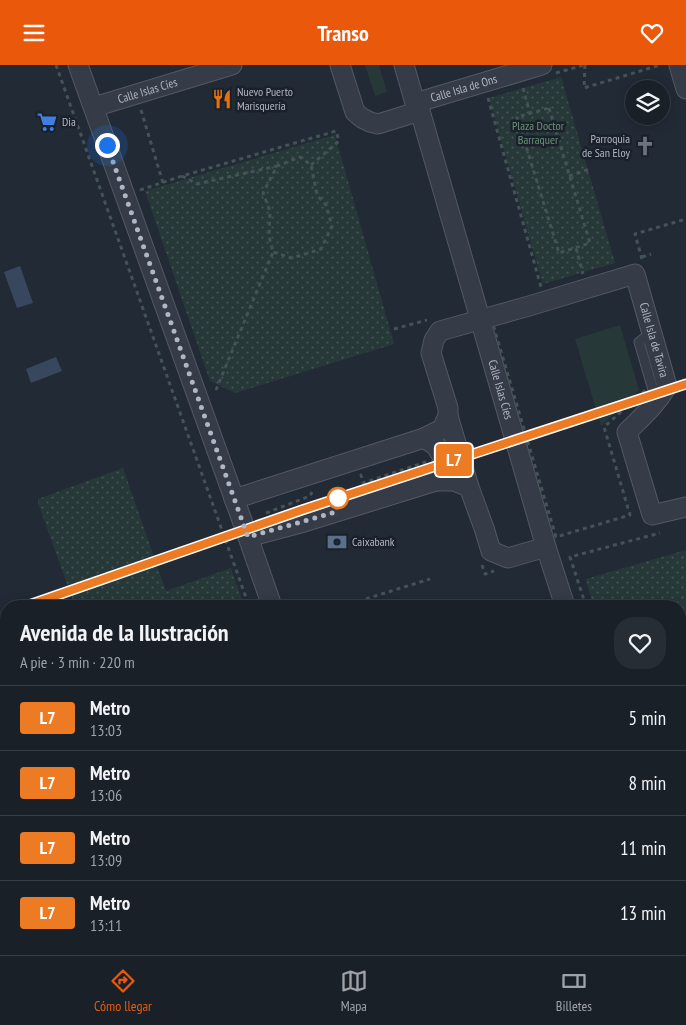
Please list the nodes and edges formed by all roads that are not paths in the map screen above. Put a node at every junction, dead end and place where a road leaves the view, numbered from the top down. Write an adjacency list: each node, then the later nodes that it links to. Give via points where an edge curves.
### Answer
1 (79, 65): 8 (street)
2 (232, 65): 8 (street, Calle Islas Cíes)
3 (340, 65): 9 (street, via 355,112 362,118 378,124)
4 (404, 65): 9 (street, Calle Islas Cíes)
5 (679, 66): 7 (street)
6 (545, 70): 9 (street, Calle Isla de Ons)
7 (686, 89)
8 (94, 107): 15 (street)
9 (418, 107): 10 (street, Calle Islas Cíes)
10 (480, 319): 11 (street, via 440,331 434,340 431,353); 16 (street, Calle Isla de Tavira, via 635,274 668,386 654,394 649,412 627,432 652,515); 18 (street, Calle Islas Cíes)
11 (448, 416): 12 (street, via 442,429); 14 (street)
12 (424, 438): 13 (street, via 436,446 443,458); 15 (street)
13 (436, 481): 14 (street, via 454,481); 17 (street)
14 (470, 487): 18 (street, via 491,551 508,558)
15 (234, 499): 17 (street)
16 (686, 507)
17 (248, 537): 19 (street)
18 (546, 547): 20 (street, Calle Islas Cíes)
19 (270, 600)
20 (563, 600)

